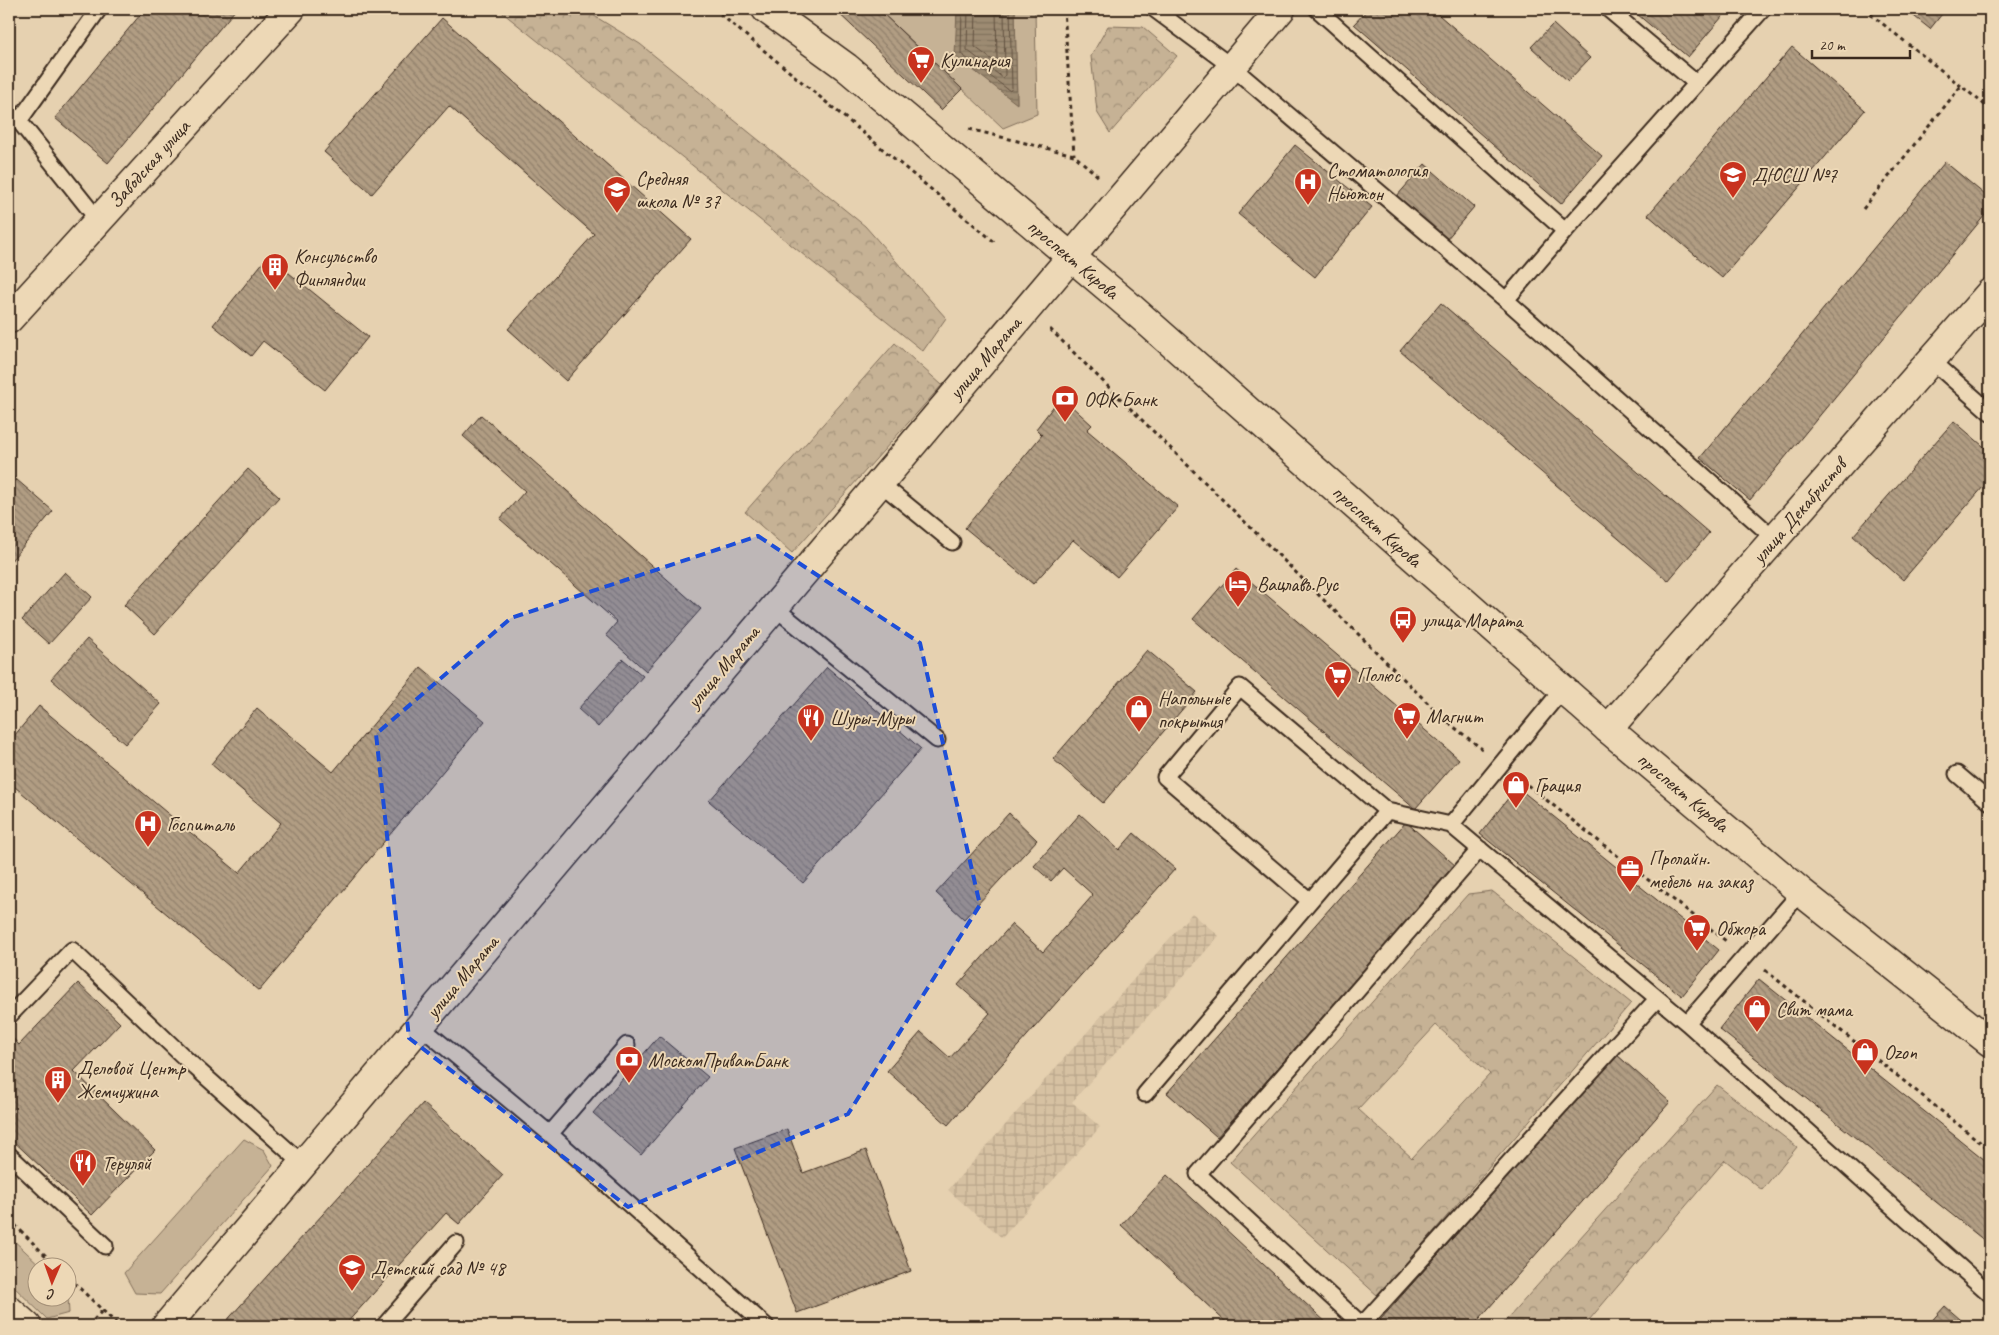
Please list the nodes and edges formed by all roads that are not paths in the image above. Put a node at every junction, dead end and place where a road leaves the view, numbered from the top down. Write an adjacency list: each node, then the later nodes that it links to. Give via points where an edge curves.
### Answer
1 (99, 9): 11 (lane)
2 (291, 9): 12 (street, Заводская улица)
3 (766, 9): 14 (street, проспект Кирова, via 846,67)
4 (1154, 9): 9 (lane)
5 (1281, 9): 9 (street, улица Марата)
6 (1318, 9): 13 (lane)
7 (1608, 9): 10 (lane)
8 (1763, 9): 10 (lane)
9 (1232, 67): 14 (street, улица Марата); 16 (lane)
10 (1696, 84): 13 (lane)
11 (14, 117): 12 (lane)
12 (98, 220): 17 (street, Заводская улица)
13 (1565, 231): 16 (lane)
14 (1071, 257): 20 (street, улица Марата); 24 (street, проспект Кирова)
15 (1990, 293): 18 (street, улица Декабристов)
16 (1506, 300): 21 (lane)
17 (9, 320)
18 (1931, 360): 19 (lane); 21 (street, улица Декабристов)
19 (1990, 412)
20 (880, 483): 22 (lane); 23 (street, улица Марата)
21 (1775, 539): 25 (street, улица Декабристов)
22 (952, 542)
23 (774, 607): 26 (lane); 37 (street, улица Марата)
24 (1562, 690): 25 (street, проспект Кирова); 30 (lane)
25 (1608, 729): 32 (street, проспект Кирова)
26 (937, 740)
27 (1957, 774): 28 (lane)
28 (1990, 802)
29 (1386, 811): 30 (lane); 33 (lane); 33 (lane, via 1240,687 1165,777)
30 (1451, 825): 31 (lane)
31 (1480, 849): 34 (lane); 52 (lane, via 1198,1174)
32 (1801, 892): 36 (lane); 38 (street, проспект Кирова)
33 (1310, 901): 40 (lane)
34 (1657, 999): 36 (lane); 52 (lane)
35 (9, 1016): 43 (lane, via 72,950)
36 (1687, 1023): 46 (lane)
37 (420, 1026): 41 (lane); 43 (street, улица Марата)
38 (1990, 1042)
39 (627, 1045): 41 (lane)
40 (1145, 1094)
41 (550, 1134): 51 (lane)
42 (9, 1155): 45 (lane)
43 (303, 1164): 49 (street, улица Марата)
44 (456, 1243): 50 (lane)
45 (105, 1246)
46 (1990, 1294)
47 (9, 1310): 48 (street)
48 (27, 1326)
49 (166, 1326)
50 (384, 1326)
51 (766, 1326)
52 (1363, 1326)

